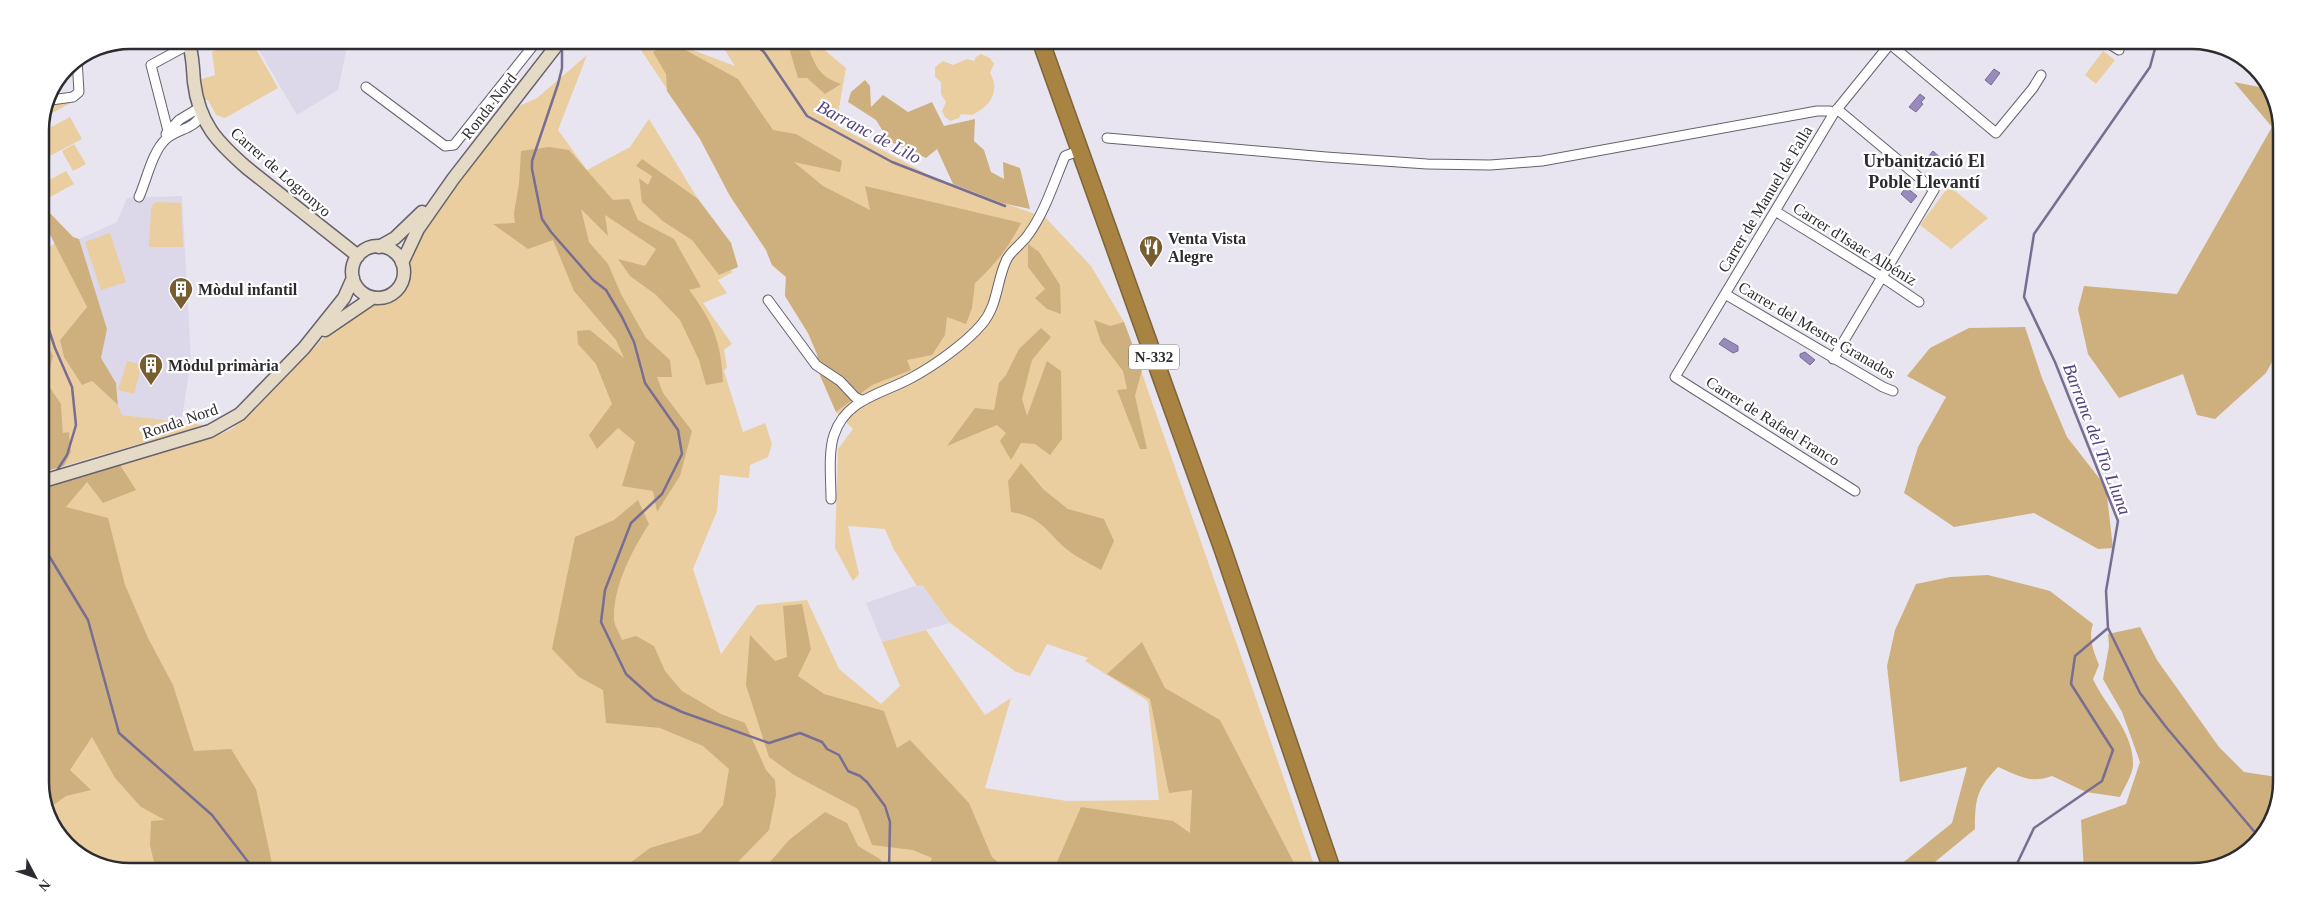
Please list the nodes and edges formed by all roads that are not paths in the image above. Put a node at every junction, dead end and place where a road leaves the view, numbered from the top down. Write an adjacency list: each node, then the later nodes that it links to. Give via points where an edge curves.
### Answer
1 (180, 49): 15 (street, via 151,65)
2 (193, 49): 14 (main road, Carrer de Logronyo)
3 (530, 49): 11 (street, via 450,147)
4 (555, 49): 18 (main road, Ronda Nord)
5 (1043, 49): 17 (highway, N-332)
6 (1050, 49): 17 (highway, N-332)
7 (1886, 49): 13 (street, Carrer de Manuel de Falla)
8 (1896, 49): 10 (street, via 1996,133)
9 (79, 68): 12 (street, via 78,94)
10 (2040, 75)
11 (366, 87)
12 (55, 99)
13 (1835, 111): 16 (street, via 1817,111 1542,161 1490,165 1326,157); 20 (street, Carrer de Manuel de Falla); 24 (street, via 1934,190)
14 (199, 116): 15 (street); 15 (street, via 179,120); 22 (main road, Carrer de Logronyo, via 233,156)
15 (168, 134): 19 (street)
16 (1107, 138)
17 (1078, 143): 34 (street, via 1065,156 1028,236 1007,259 990,316 965,341 916,376); 38 (highway, N-332, via 1223,550)
18 (453, 179): 21 (main road, Ronda Nord, via 395,238); 23 (main road, Ronda Nord, via 418,228)
19 (139, 197)
20 (1775, 211): 24 (street, Carrer d'Isaac Albéniz); 26 (street, Carrer de Manuel de Falla)
21 (379, 247): 22 (main road, via 365,250); 23 (main road, via 393,251)
22 (358, 256): 25 (main road)
23 (402, 264): 27 (main road, via 403,279 395,292)
24 (1882, 277): 29 (street, Carrer d'Isaac Albéniz); 31 (street)
25 (353, 278): 27 (main road, via 360,290); 30 (main road, Ronda Nord, via 344,298)
26 (1725, 294): 31 (street, Carrer del Mestre Granados); 32 (street, Carrer de Manuel de Falla)
27 (372, 298): 30 (main road, Ronda Nord, via 329,326)
28 (768, 300): 34 (street, via 816,365)
29 (1919, 302)
30 (304, 348): 35 (main road, Ronda Nord, via 250,405 226,424)
31 (1833, 359): 33 (street, Carrer del Mestre Granados)
32 (1676, 377): 36 (street, Carrer de Rafael Franco)
33 (1893, 391)
34 (861, 400): 37 (street, via 840,420 833,437)
35 (49, 479)
36 (1855, 491)
37 (831, 499)
38 (1330, 863)

